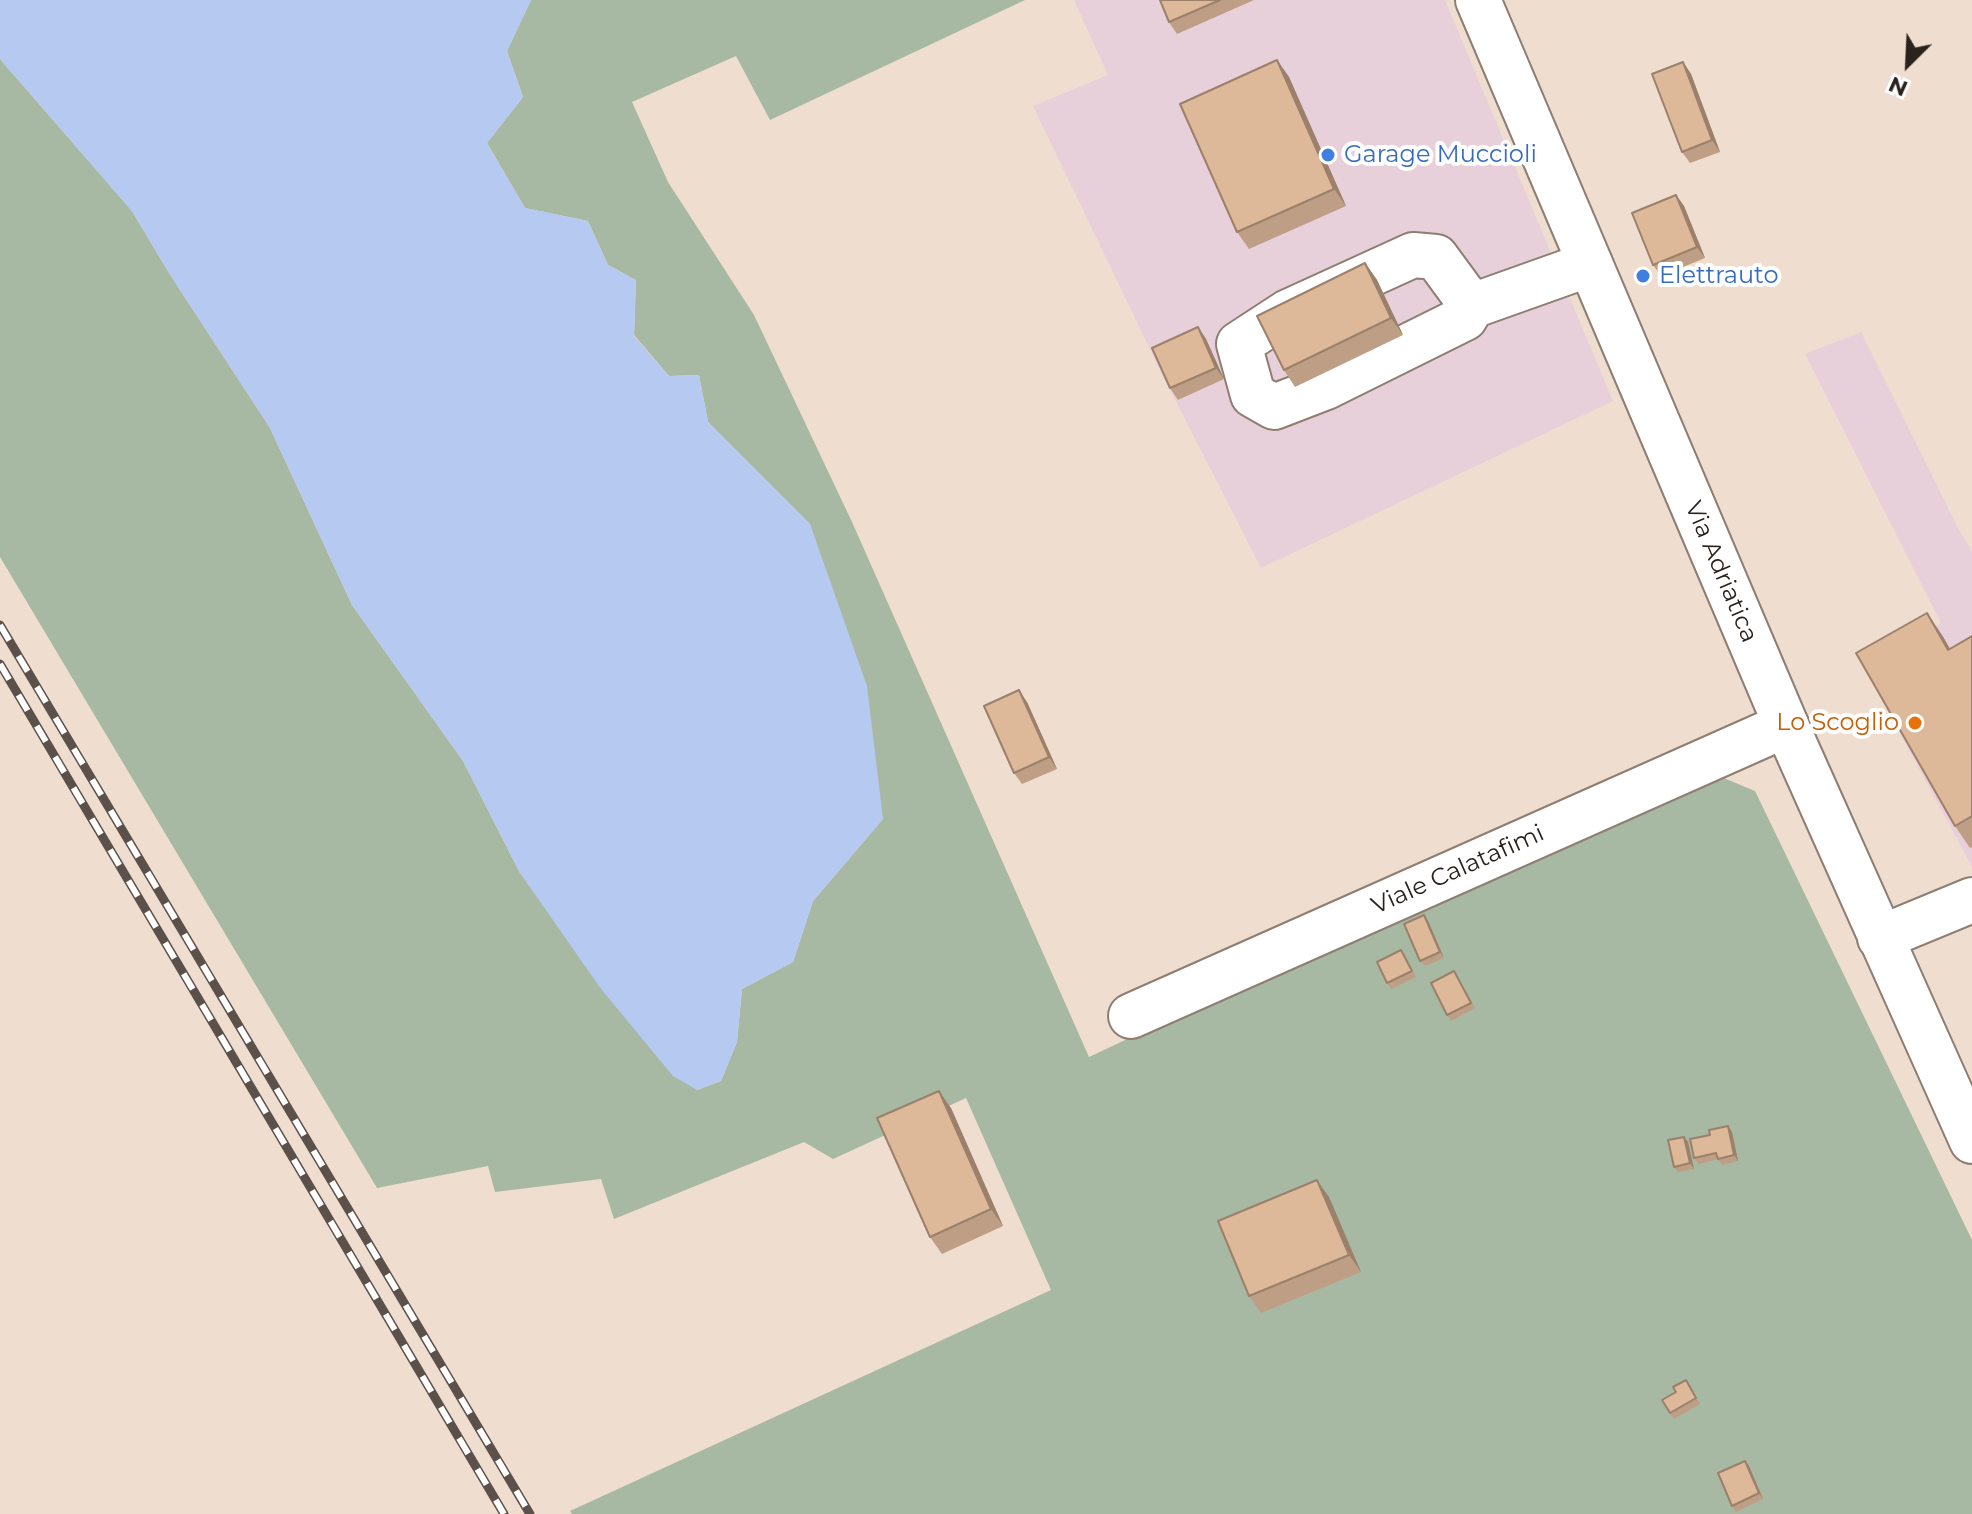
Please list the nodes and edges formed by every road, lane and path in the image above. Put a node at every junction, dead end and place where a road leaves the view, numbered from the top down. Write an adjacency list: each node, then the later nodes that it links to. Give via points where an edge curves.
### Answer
1 (1478, 0): 2 (main road, Via Adriatica)
2 (1590, 264): 3 (main road); 4 (main road, Via Adriatica)
3 (1472, 306): 3 (main road, via 1436,257 1413,255 1288,312 1239,344 1253,395 1274,407 1326,387 1465,318)
4 (1786, 725): 6 (main road, Via Adriatica); 7 (main road, Viale Calatafimi)
5 (1972, 900): 6 (main road)
6 (1880, 938): 8 (main road, Via Adriatica)
7 (1131, 1016)
8 (1972, 1141)

